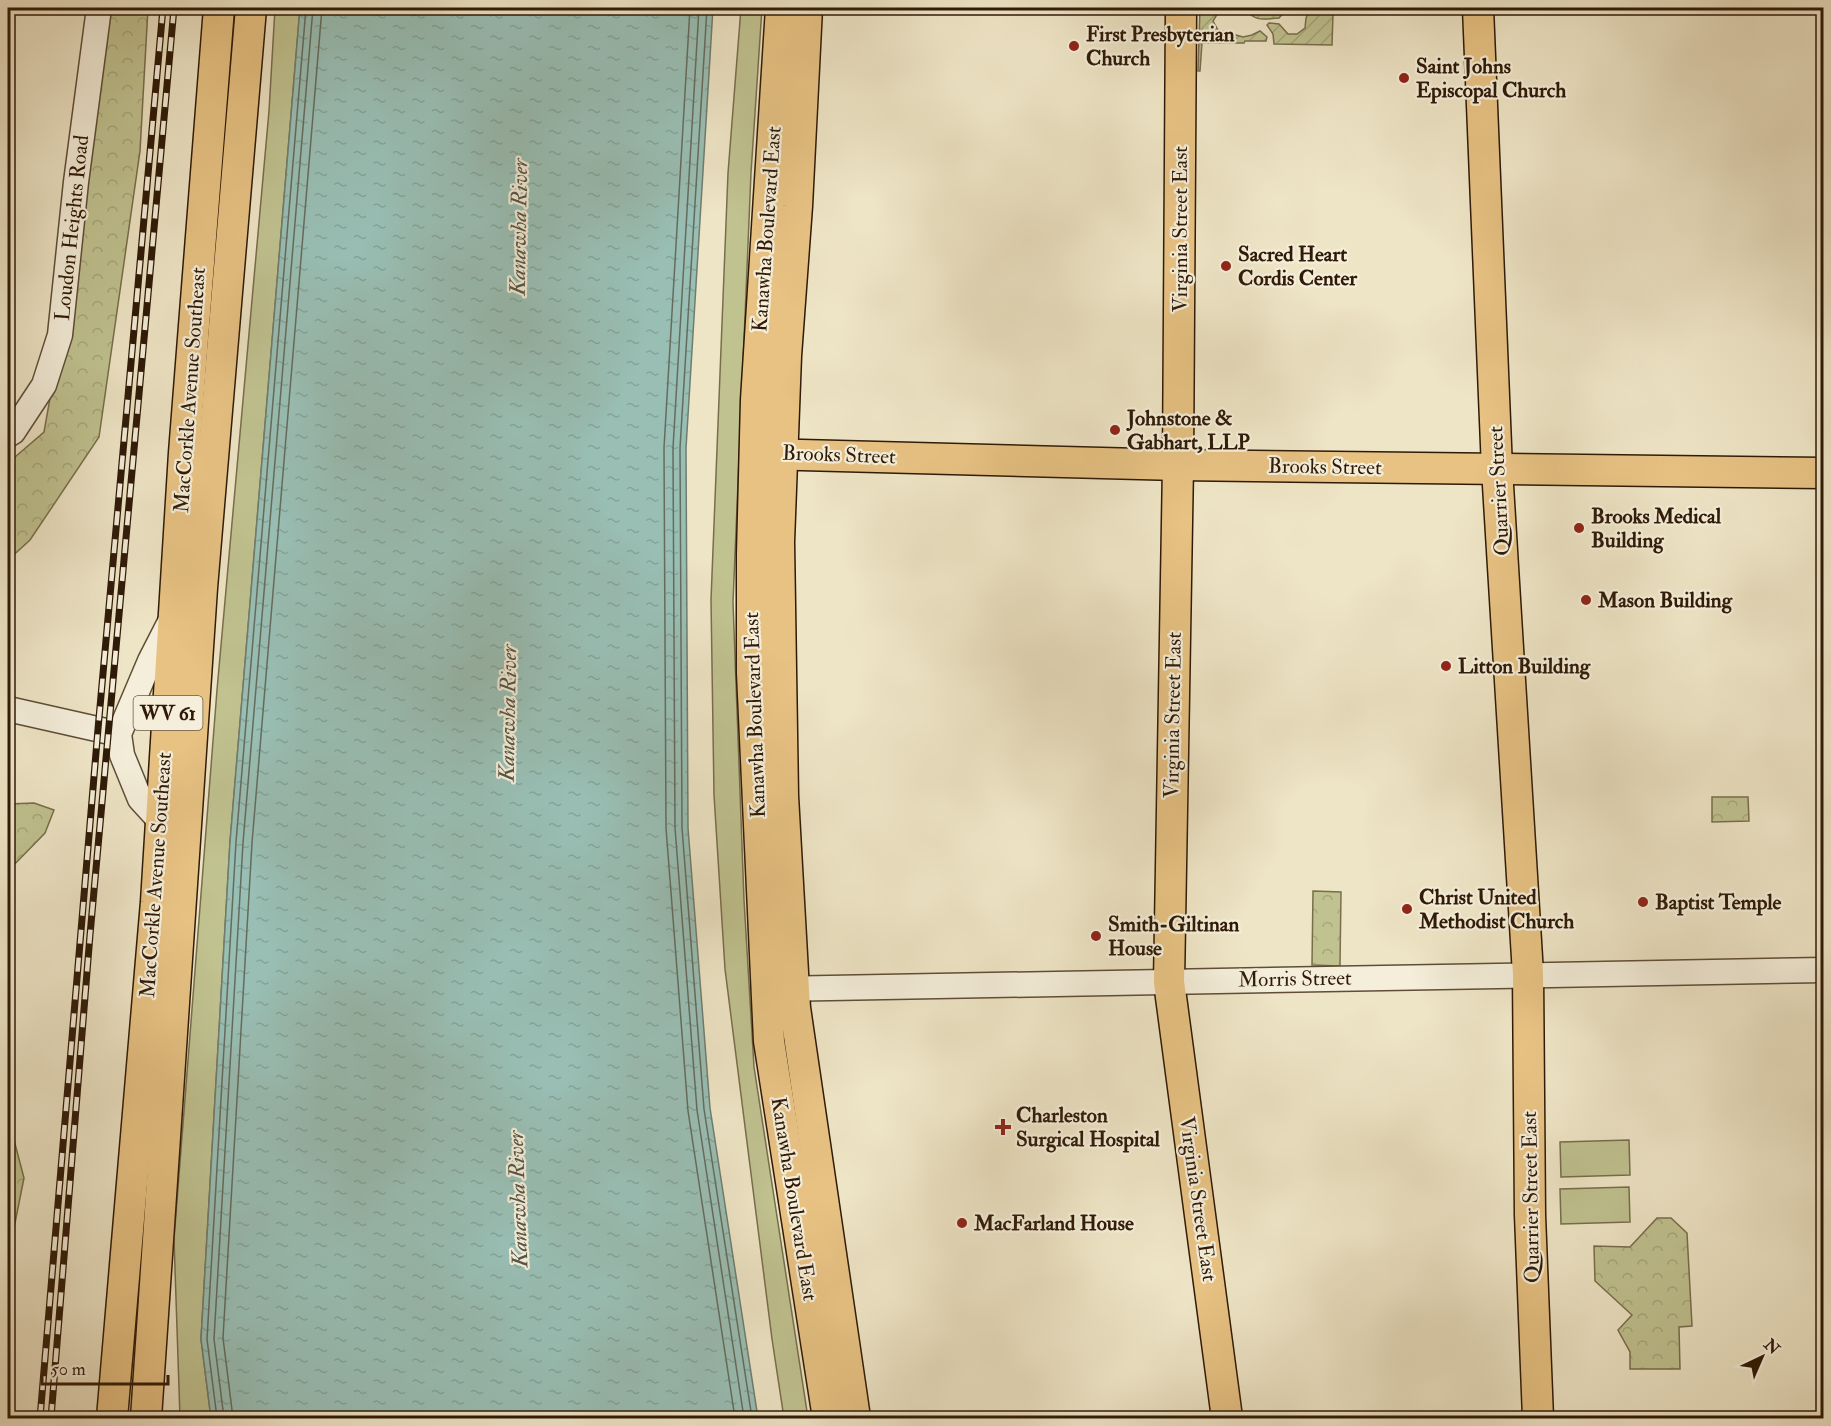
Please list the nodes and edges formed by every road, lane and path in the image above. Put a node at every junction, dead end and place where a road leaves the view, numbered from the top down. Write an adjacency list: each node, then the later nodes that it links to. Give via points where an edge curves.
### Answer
1 (99, 8): 8 (street, Loudon Heights Road, via 60,335 44,386)
2 (219, 8): 13 (main road, MacCorkle Avenue Southeast / WV 61)
3 (251, 8): 22 (main road, MacCorkle Avenue Southeast / WV 61, via 202,588)
4 (782, 8): 9 (main road, Kanawha Boulevard East, via 756,400)
5 (807, 8): 9 (main road, Kanawha Boulevard East, via 786,356)
6 (1181, 8): 10 (main road, Virginia Street East)
7 (1478, 8): 11 (main road, Quarrier Street)
8 (8, 435)
9 (768, 454): 10 (main road, Brooks Street); 20 (main road, Kanawha Boulevard East, via 752,673)
10 (1178, 465): 11 (main road, Brooks Street); 19 (main road, Virginia Street East)
11 (1497, 469): 12 (main road, Brooks Street); 18 (main road, Quarrier Street)
12 (1824, 473)
13 (174, 613): 15 (street); 16 (main road, MacCorkle Avenue Southeast / WV 61)
14 (8, 709): 15 (street)
15 (119, 734): 16 (street, via 122,755 140,799)
16 (161, 822): 21 (main road, MacCorkle Avenue Southeast / WV 61)
17 (1824, 970): 18 (street, Morris Street)
18 (1528, 974): 19 (street, Morris Street); 26 (main road, Quarrier Street East, via 1530,1215)
19 (1168, 982): 20 (street, Morris Street); 25 (main road, Virginia Street East)
20 (780, 989): 23 (main road, Kanawha Boulevard East, via 770,1041); 24 (main road, Kanawha Boulevard East)
21 (112, 1419)
22 (146, 1419)
23 (828, 1419)
24 (855, 1419)
25 (1227, 1419)
26 (1538, 1419)

